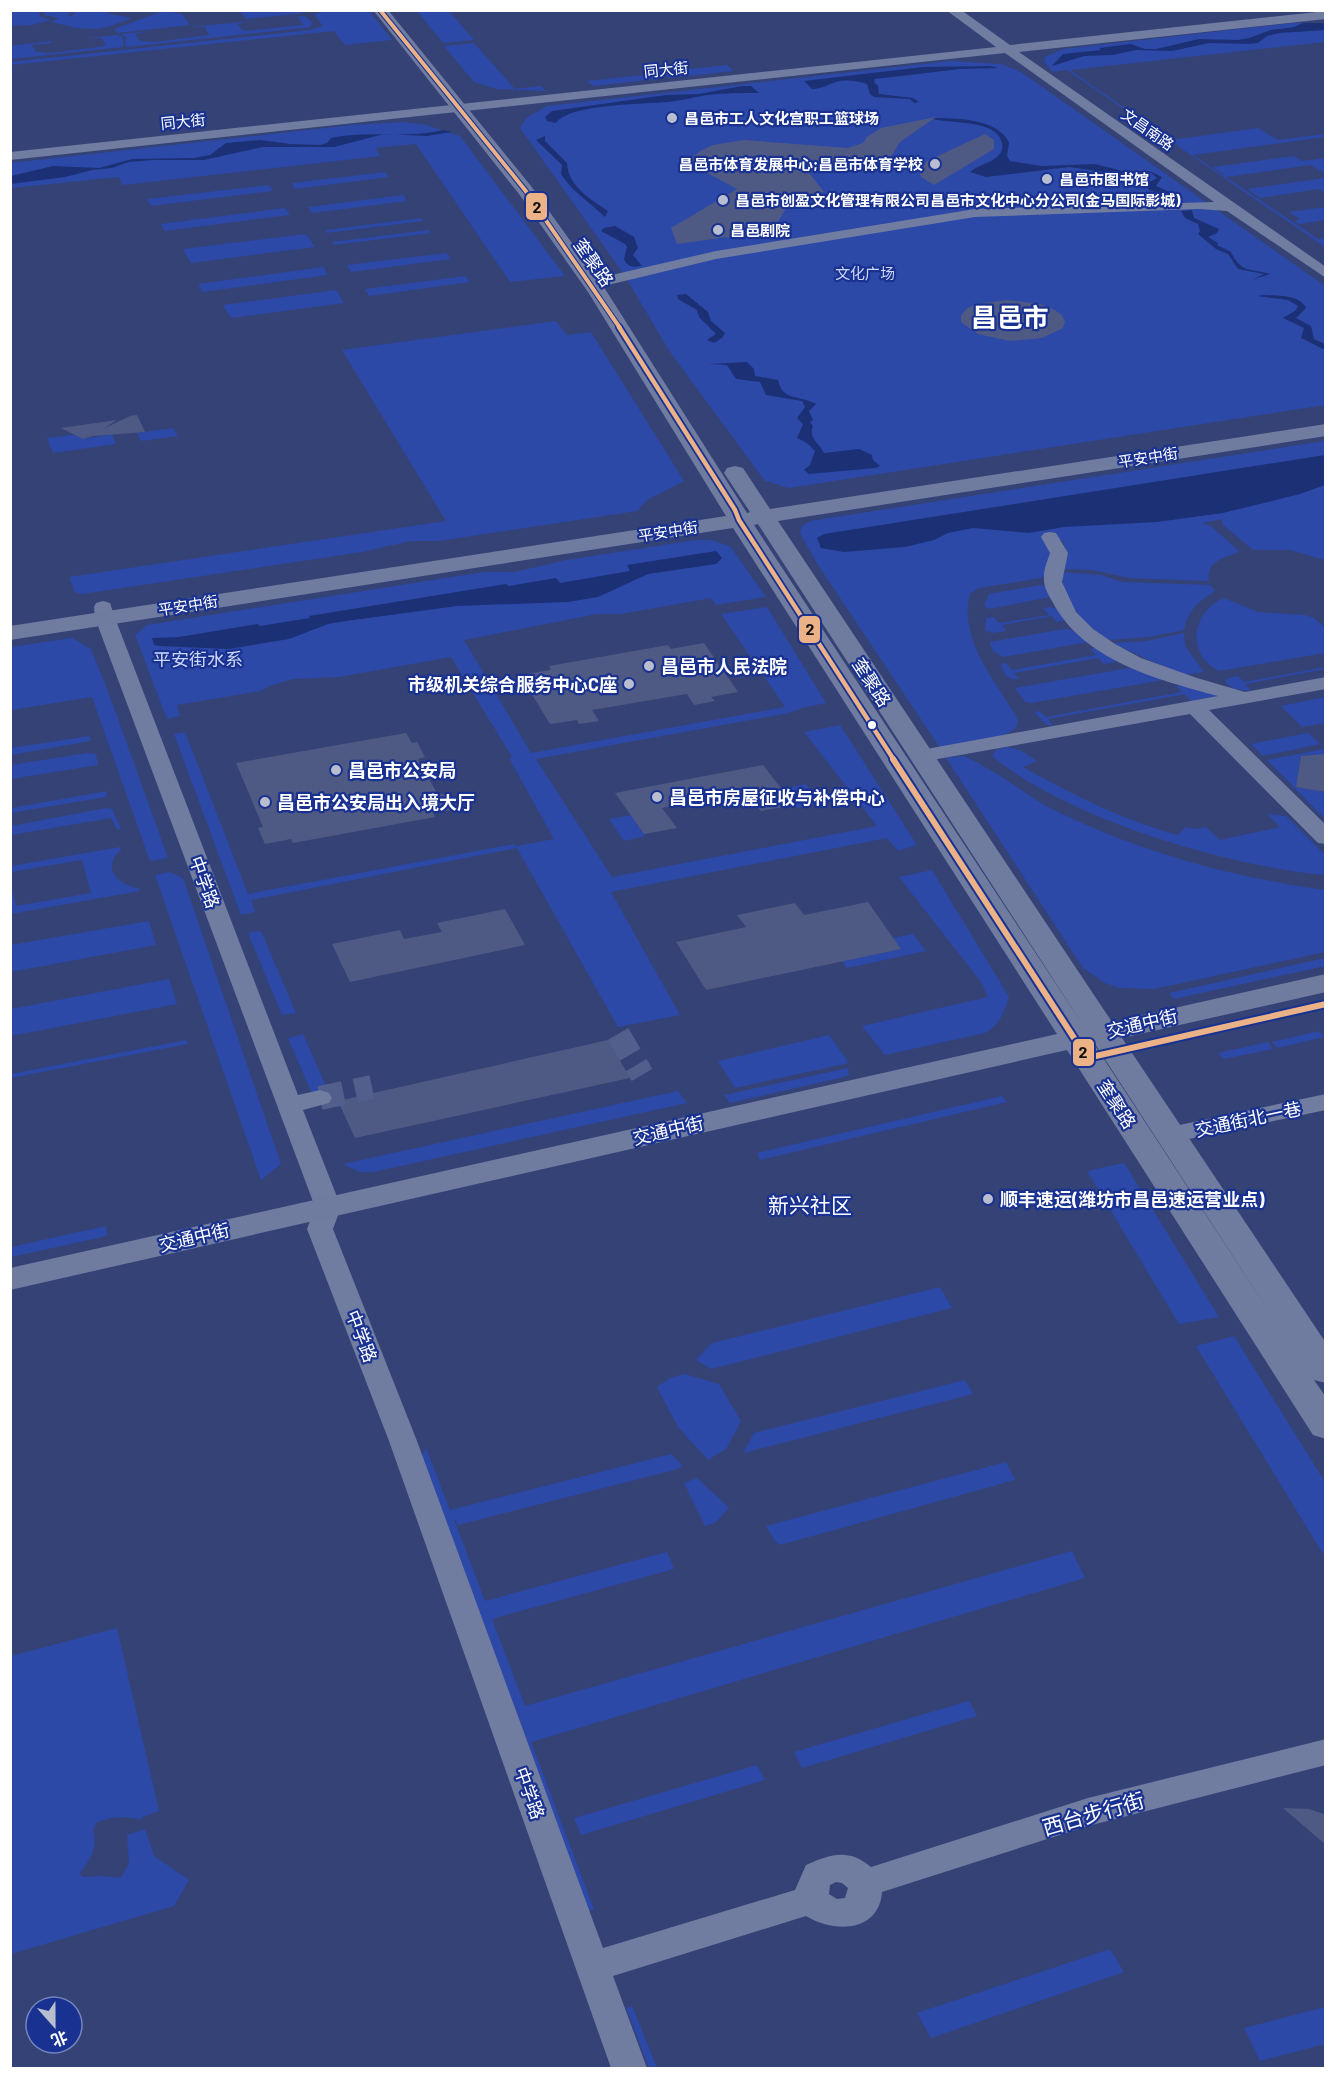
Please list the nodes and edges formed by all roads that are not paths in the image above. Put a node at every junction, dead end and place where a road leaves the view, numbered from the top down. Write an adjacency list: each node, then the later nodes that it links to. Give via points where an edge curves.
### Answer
1 (380, 10): 6 (main road, 奎聚路)
2 (396, 10): 6 (main road, 奎聚路)
3 (952, 10): 5 (street, 文昌南路)
4 (1326, 15): 5 (street, 同大街)
5 (1006, 48): 6 (street, 同大街); 8 (street, 文昌南路)
6 (465, 107): 7 (street, 同大街); 10 (main road, 奎聚路, via 569,226); 15 (main road, 奎聚路)
7 (10, 156)
8 (1232, 207): 9 (street, 文昌南路); 10 (street, via 975,213 716,255)
9 (1326, 274)
10 (608, 280): 11 (main road, 奎聚路)
11 (676, 382)
12 (1326, 419): 15 (main road, 平安中街)
13 (1326, 430): 15 (main road, 平安中街)
14 (726, 458): 15 (main road, 奎聚路)
15 (748, 513): 17 (main road, 平安中街); 23 (main road, 奎聚路); 27 (main road, 奎聚路)
16 (1050, 537): 21 (street, via 1059,553 1053,580 1059,601 1074,623 1100,643 1137,662)
17 (104, 612): 18 (main road, 平安中街); 19 (main road, 平安中街); 30 (street, 中学路)
18 (10, 621)
19 (10, 633)
20 (1326, 683): 21 (street)
21 (1244, 698): 22 (street)
22 (1196, 706): 23 (street); 24 (street)
23 (921, 756): 27 (main road, 奎聚路)
24 (1326, 838)
25 (1326, 983): 27 (main road, 交通中街)
26 (1326, 1004): 27 (main road, 交通中街)
27 (1095, 1045): 31 (main road, 奎聚路); 32 (main road, 交通中街); 36 (main road, 奎聚路)
28 (320, 1098): 30 (street)
29 (1326, 1102): 31 (street, 交通街北一巷)
30 (290, 1105): 32 (street, 中学路)
31 (1170, 1135): 35 (main road, 奎聚路)
32 (324, 1218): 33 (main road, 交通中街); 34 (main road, 交通中街); 38 (street, 中学路)
33 (10, 1279)
34 (10, 1299)
35 (1326, 1371)
36 (1326, 1426)
37 (1326, 1752): 38 (street, 西台步行街, via 1088,1812 863,1884 865,1896 850,1912 823,1910 813,1899)
38 (592, 1967): 39 (street, 中学路)
39 (629, 2068)

